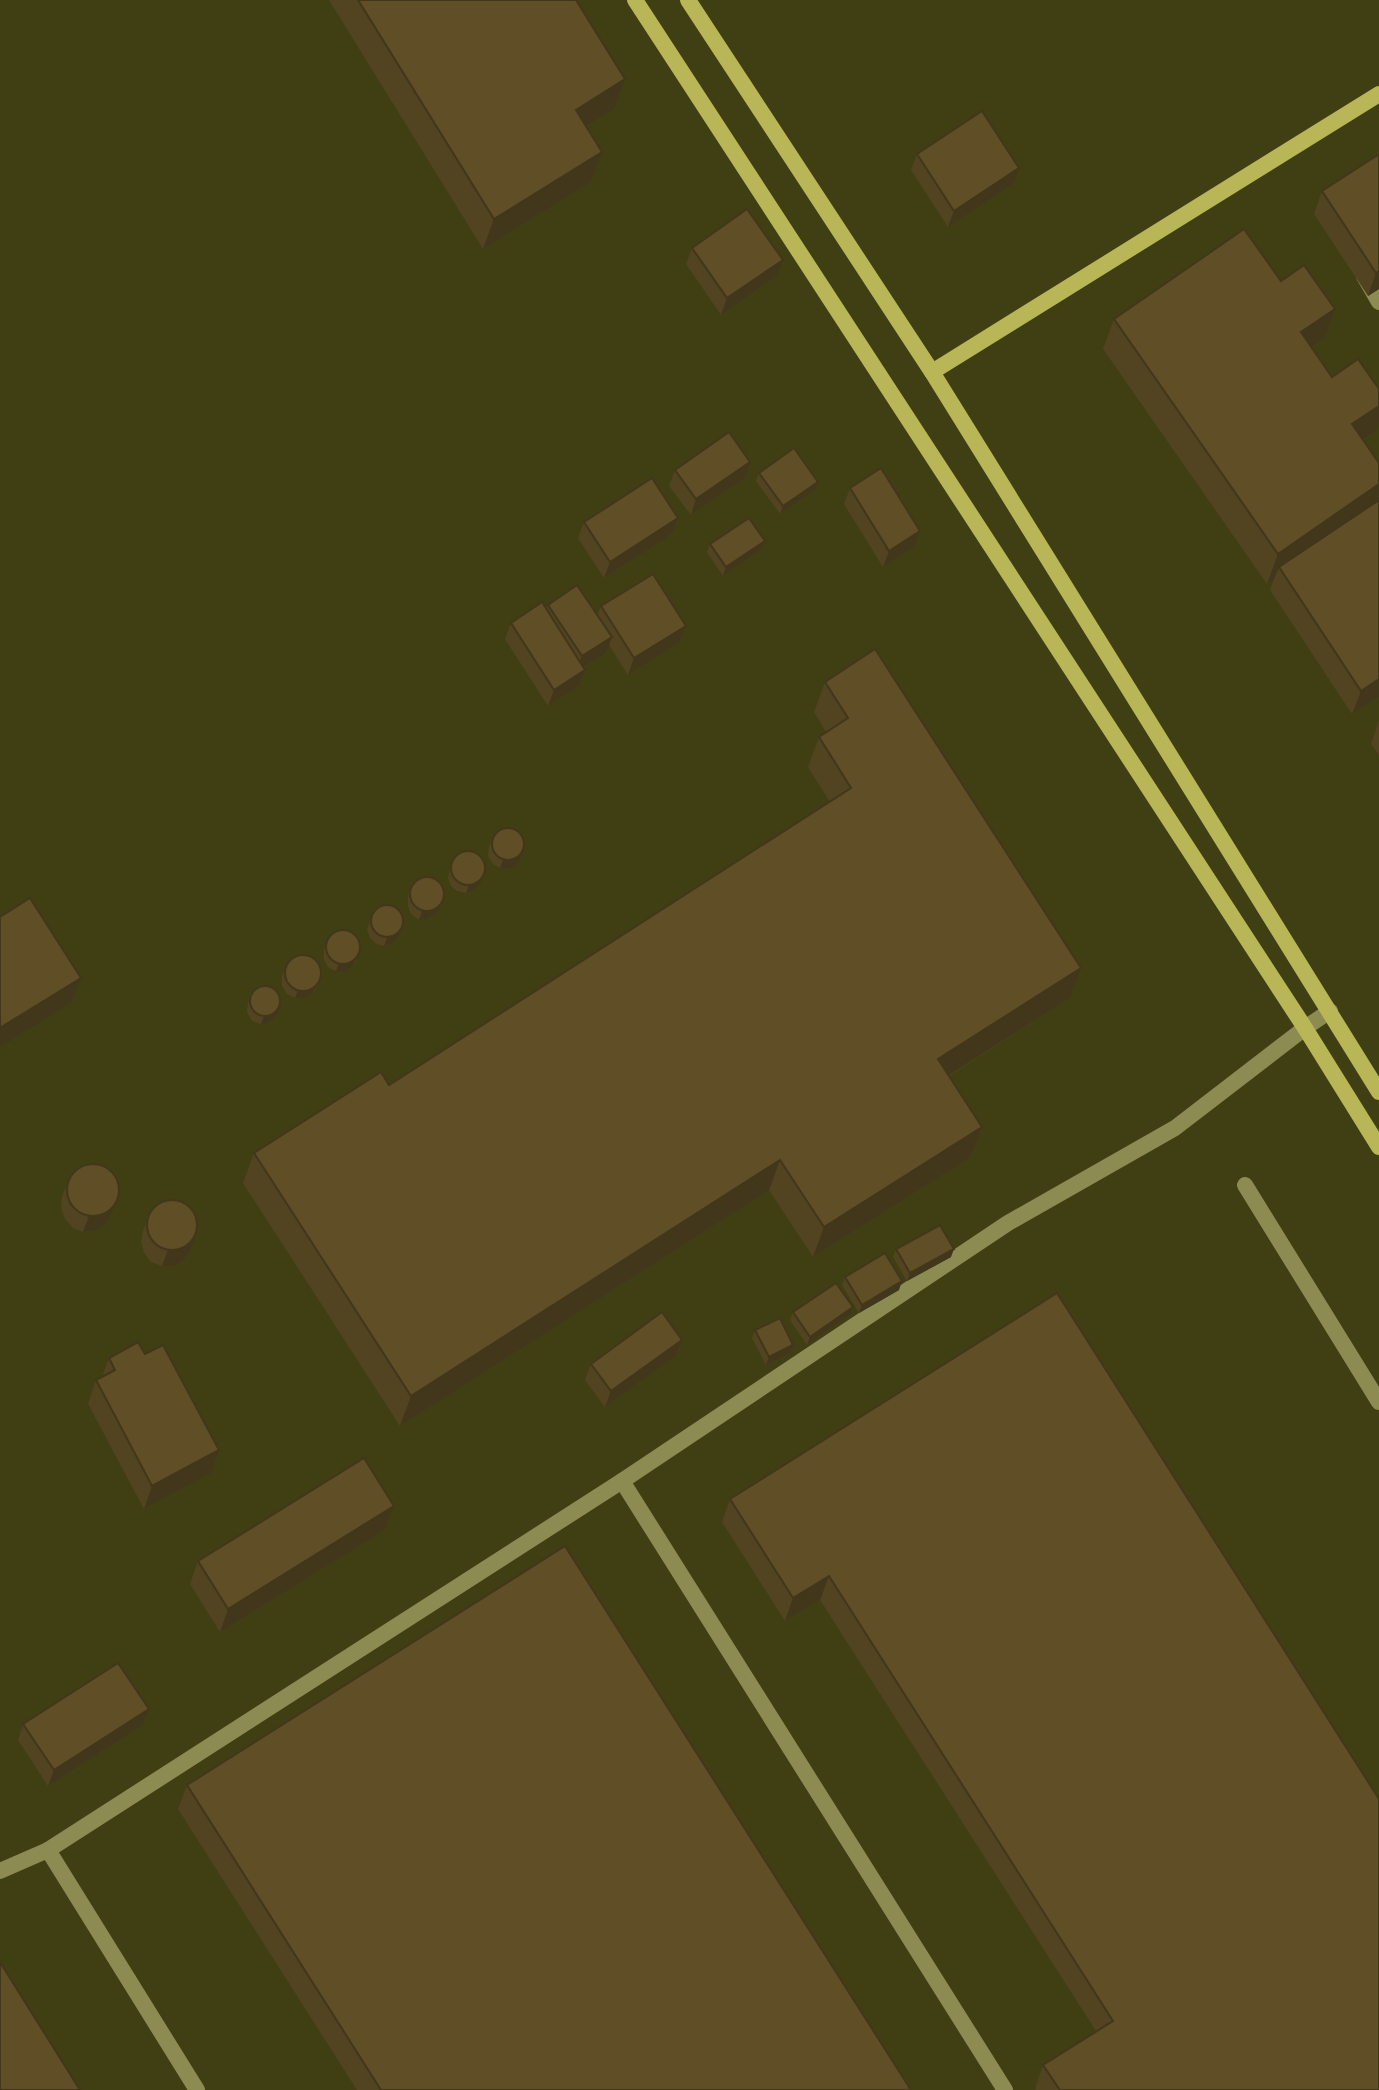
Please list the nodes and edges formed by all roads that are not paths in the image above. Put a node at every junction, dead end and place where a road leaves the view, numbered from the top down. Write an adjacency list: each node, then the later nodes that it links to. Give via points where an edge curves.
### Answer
1 (635, 0): 8 (street)
2 (688, 0): 6 (street)
3 (1379, 94): 6 (street)
4 (1357, 264): 5 (street)
5 (1379, 302)
6 (932, 372): 7 (street)
7 (1330, 1011): 8 (street); 9 (street)
8 (1305, 1028): 10 (street); 13 (street, via 1175,1128 1008,1223)
9 (1379, 1092)
10 (1379, 1147)
11 (1245, 1185): 12 (street)
12 (1379, 1402)
13 (622, 1481): 14 (street); 17 (street)
14 (48, 1850): 15 (street); 16 (street)
15 (0, 1871)
16 (197, 2090)
17 (1005, 2090)

